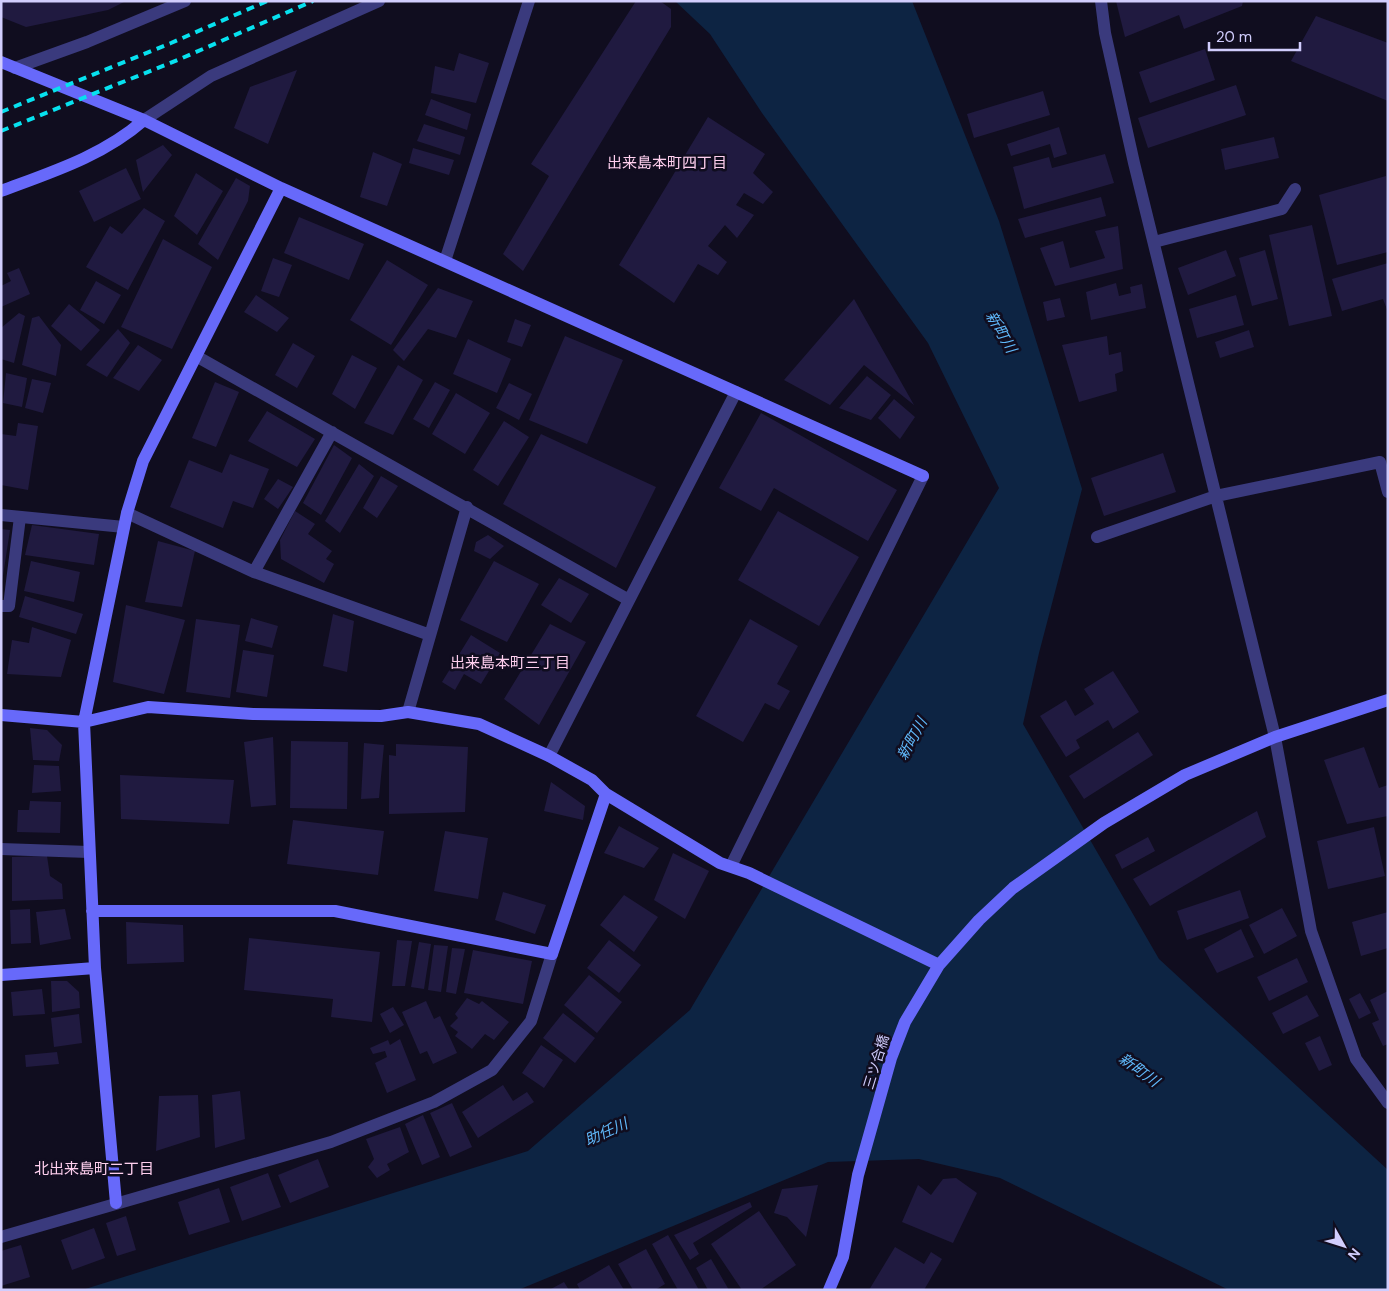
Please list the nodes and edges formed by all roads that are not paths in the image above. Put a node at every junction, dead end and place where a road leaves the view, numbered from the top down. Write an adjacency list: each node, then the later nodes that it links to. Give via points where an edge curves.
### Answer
1 (185, 1): 6 (street)
2 (379, 1): 8 (street, via 212,76)
3 (529, 1): 13 (street)
4 (1102, 1): 12 (street, via 1107,42)
5 (1, 62): 6 (street)
6 (15, 68): 7 (street); 8 (street)
7 (1, 73)
8 (144, 120): 9 (street); 11 (street, via 126,135 80,162)
9 (281, 188): 13 (street); 14 (street)
10 (1295, 189): 12 (street, via 1282,209)
11 (1, 191)
12 (1154, 242): 19 (street)
13 (445, 261): 15 (street)
14 (196, 356): 16 (street); 21 (street, via 143,461)
15 (736, 392): 27 (street); 39 (street, via 923,476)
16 (332, 432): 20 (street); 26 (street)
17 (1384, 461): 18 (street); 19 (street)
18 (1388, 492)
19 (1216, 496): 25 (street); 34 (street)
20 (467, 507): 27 (street); 29 (street)
21 (127, 513): 24 (street); 26 (street)
22 (1, 514): 23 (street)
23 (20, 517): 24 (street); 28 (street, via 9,606)
24 (124, 527): 33 (street)
25 (1097, 537)
26 (254, 572): 29 (street)
27 (629, 600): 35 (street)
28 (1, 606)
29 (430, 635): 31 (street)
30 (1388, 700): 34 (street, 三ツ合橋)
31 (408, 712): 33 (street, via 381,716 253,714 148,707); 35 (street, via 479,724)
32 (1, 715): 33 (street)
33 (84, 722): 38 (street)
34 (1275, 737): 42 (street, 三ツ合橋, via 1184,775 1104,823 1013,888); 45 (street, via 1312,931 1356,1060)
35 (549, 756): 36 (street, via 592,780)
36 (606, 794): 39 (street, via 720,863); 41 (street)
37 (1, 849): 38 (street)
38 (89, 852): 40 (street)
39 (731, 866): 42 (street)
40 (92, 911): 41 (street, via 335,911); 43 (street)
41 (552, 954): 46 (street, via 531,1021 492,1070 434,1102 332,1142)
42 (938, 965): 48 (street, 三ツ合橋, via 905,1022 890,1058 858,1175 843,1257)
43 (95, 968): 44 (street); 46 (street)
44 (1, 975)
45 (1388, 1103)
46 (116, 1203): 47 (street)
47 (1, 1237)
48 (829, 1290)

